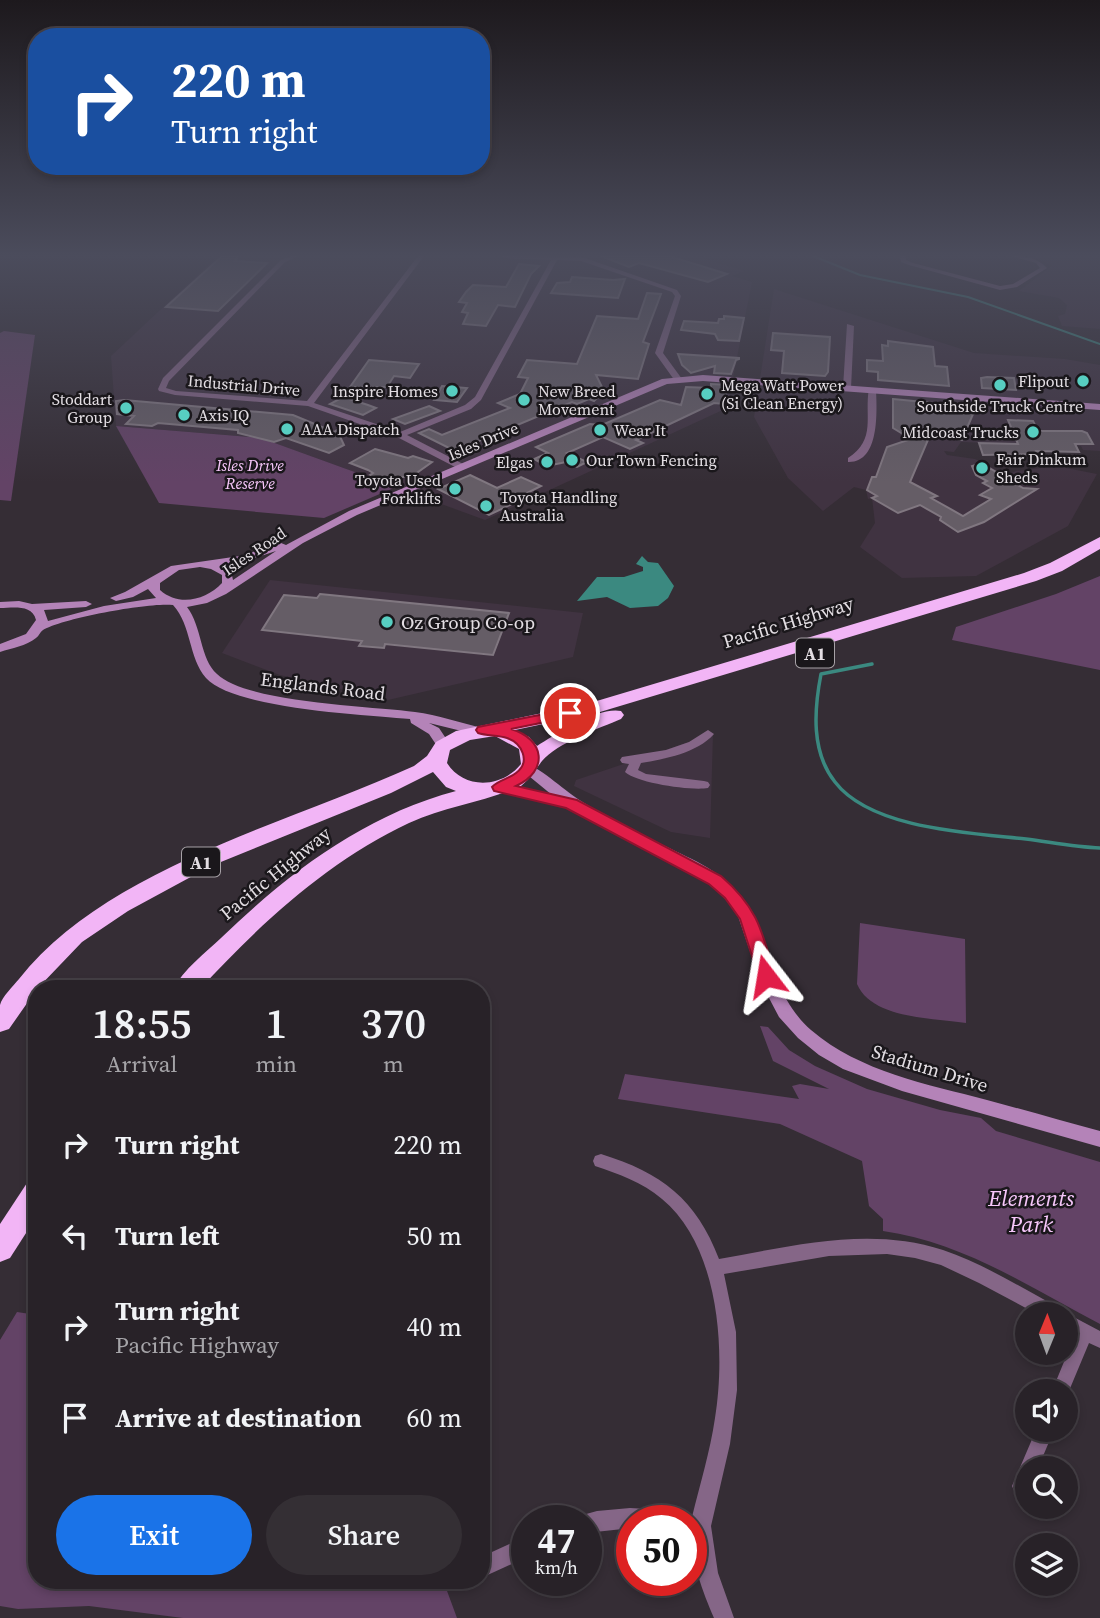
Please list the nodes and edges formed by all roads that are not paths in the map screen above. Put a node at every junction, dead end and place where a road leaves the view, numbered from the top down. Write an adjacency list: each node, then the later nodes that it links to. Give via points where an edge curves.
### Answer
1 (214, 332): 9 (street, Industrial Drive, via 166,380 162,390)
2 (364, 332): 9 (street)
3 (515, 332): 11 (street, via 478,398 468,407)
4 (666, 332): 6 (street, via 659,353)
5 (850, 332): 7 (street)
6 (678, 379): 7 (street, Isles Drive); 13 (street, Isles Drive)
7 (847, 388): 8 (street, Isles Drive)
8 (872, 390): 10 (street, Isles Drive); 12 (street, via 874,428 862,455)
9 (309, 404): 11 (street, Industrial Drive)
10 (1100, 407)
11 (401, 435): 13 (street, Industrial Drive)
12 (852, 460)
13 (462, 467): 14 (street, Isles Drive)
14 (299, 541): 17 (street, Isles Road, via 242,559); 19 (street, Isles Road)
15 (1100, 542): 27 (highway, Pacific Highway / A1, via 1030,577 593,708)
16 (1100, 553): 30 (highway, Pacific Highway / A1, via 1047,580 593,722 567,735)
17 (207, 564): 18 (street, via 178,567); 19 (street, via 227,573 228,584)
18 (157, 579): 20 (street, Englands Road, via 154,591); 22 (street, via 129,595 75,606)
19 (219, 593): 20 (street, via 197,602); 24 (street, via 202,614)
20 (173, 602): 23 (street, via 136,602); 24 (street, Englands Road, via 187,612)
21 (0, 605): 22 (street)
22 (32, 607): 23 (street, via 42,616)
23 (41, 627): 25 (street, via 28,639)
24 (194, 634): 26 (street, Englands Road, via 199,657 214,679 248,696)
25 (0, 648)
26 (398, 715): 27 (street); 29 (street, via 434,731)
27 (481, 730): 29 (highway, A1, via 453,738); 30 (highway, via 522,740 530,749)
28 (708, 734): 31 (street, via 699,741 631,760 631,772 644,778)
29 (441, 752): 32 (highway, via 439,768 446,777 457,784); 34 (highway, Pacific Highway / A1, via 421,771 203,861 120,905 74,936)
30 (531, 764): 32 (highway, A1, via 521,778); 33 (street, Stadium Drive)
31 (704, 785)
32 (494, 788): 33 (street, Stadium Drive); 35 (highway, Pacific Highway / A1, via 436,803 344,848 267,909)
33 (571, 804): 38 (street, Stadium Drive, via 723,886 748,917 783,1011 831,1054 872,1074)
34 (32, 980)
35 (194, 980)
36 (28, 985): 37 (highway, Pacific Highway / A1)
37 (0, 1022)
38 (1100, 1139)
39 (601, 1161): 42 (street, via 640,1175 678,1202 700,1232)
40 (28, 1206): 41 (highway)
41 (0, 1249)
42 (714, 1268): 43 (street, via 838,1247 897,1247 942,1258); 46 (street, via 724,1318 728,1383 719,1452)
43 (1030, 1302)
44 (1093, 1336): 45 (street)
45 (1068, 1379)
46 (702, 1505)
47 (511, 1554): 48 (street)
48 (490, 1564)
49 (707, 1570): 50 (street)
50 (724, 1618)

